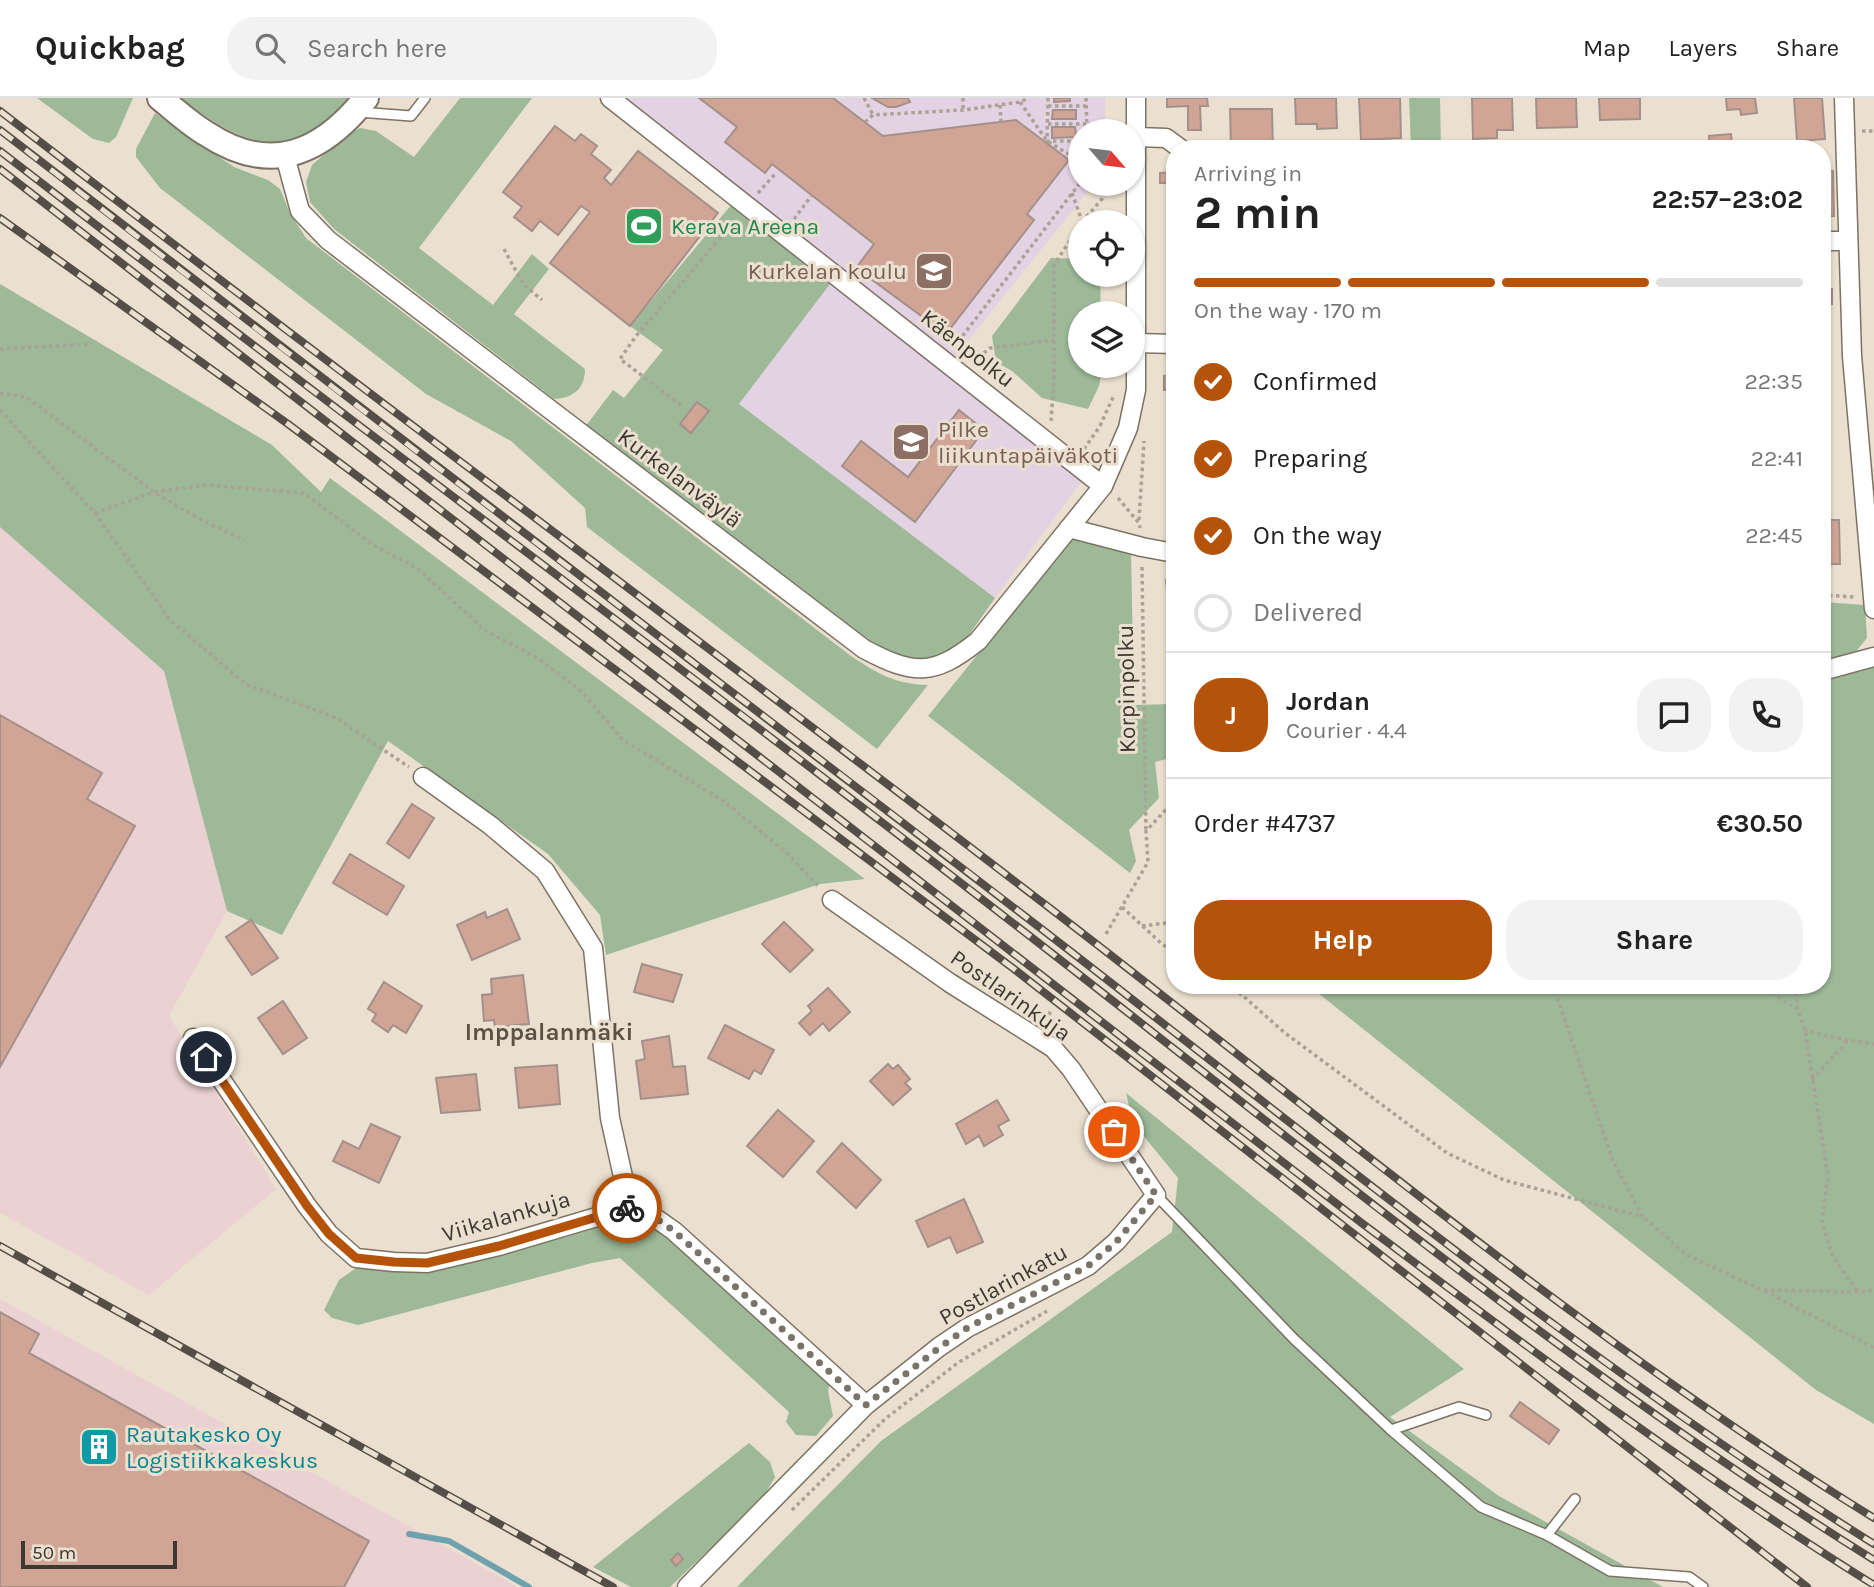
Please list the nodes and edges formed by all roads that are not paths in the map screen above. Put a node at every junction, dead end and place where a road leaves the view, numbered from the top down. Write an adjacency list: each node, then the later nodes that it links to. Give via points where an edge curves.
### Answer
1 (160, 98): 10 (street, via 223,144 251,153)
2 (425, 98): 6 (lane, via 411,116)
3 (610, 98): 18 (street, Käenpolku)
4 (1136, 98): 7 (street, Kurkelanväylä)
5 (1844, 98): 12 (street)
6 (360, 105): 10 (street, via 331,135)
7 (1137, 119)
8 (1145, 137): 9 (street)
9 (1169, 140)
10 (285, 156): 19 (street, Kurkelanväylä, via 300,211 328,240 864,649 894,664 921,670 954,660 978,641)
11 (1137, 196): 14 (street, Kurkelanväylä)
12 (1848, 241): 13 (street); 21 (street, via 1852,356)
13 (1831, 242)
14 (1137, 301)
15 (1145, 343): 16 (street)
16 (1166, 344)
17 (1136, 378): 18 (street, Kurkelanväylä, via 1128,428)
18 (1103, 486): 19 (street, Kurkelanväylä)
19 (1069, 528): 20 (street)
20 (1166, 552)
21 (1873, 604)
22 (1874, 657): 23 (street)
23 (1831, 669)
24 (423, 777): 28 (street, via 545,871 593,948 610,1118 624,1181)
25 (832, 900): 27 (street, Postlarinkuja, via 1053,1048)
26 (193, 1038): 28 (street, Viikalankuja, via 307,1206 356,1258 427,1263)
27 (1156, 1195): 29 (street, Postlarinkatu, via 1116,1242 1088,1266 967,1328); 31 (lane, via 1294,1339)
28 (637, 1205): 29 (street, via 674,1231)
29 (866, 1405): 34 (street, Postlarinkatu)
30 (1486, 1415): 31 (lane, via 1460,1406)
31 (1391, 1430): 33 (lane, via 1480,1507)
32 (1575, 1499): 33 (lane)
33 (1547, 1535): 35 (lane, via 1611,1572 1689,1577)
34 (687, 1587)
35 (1703, 1587)

